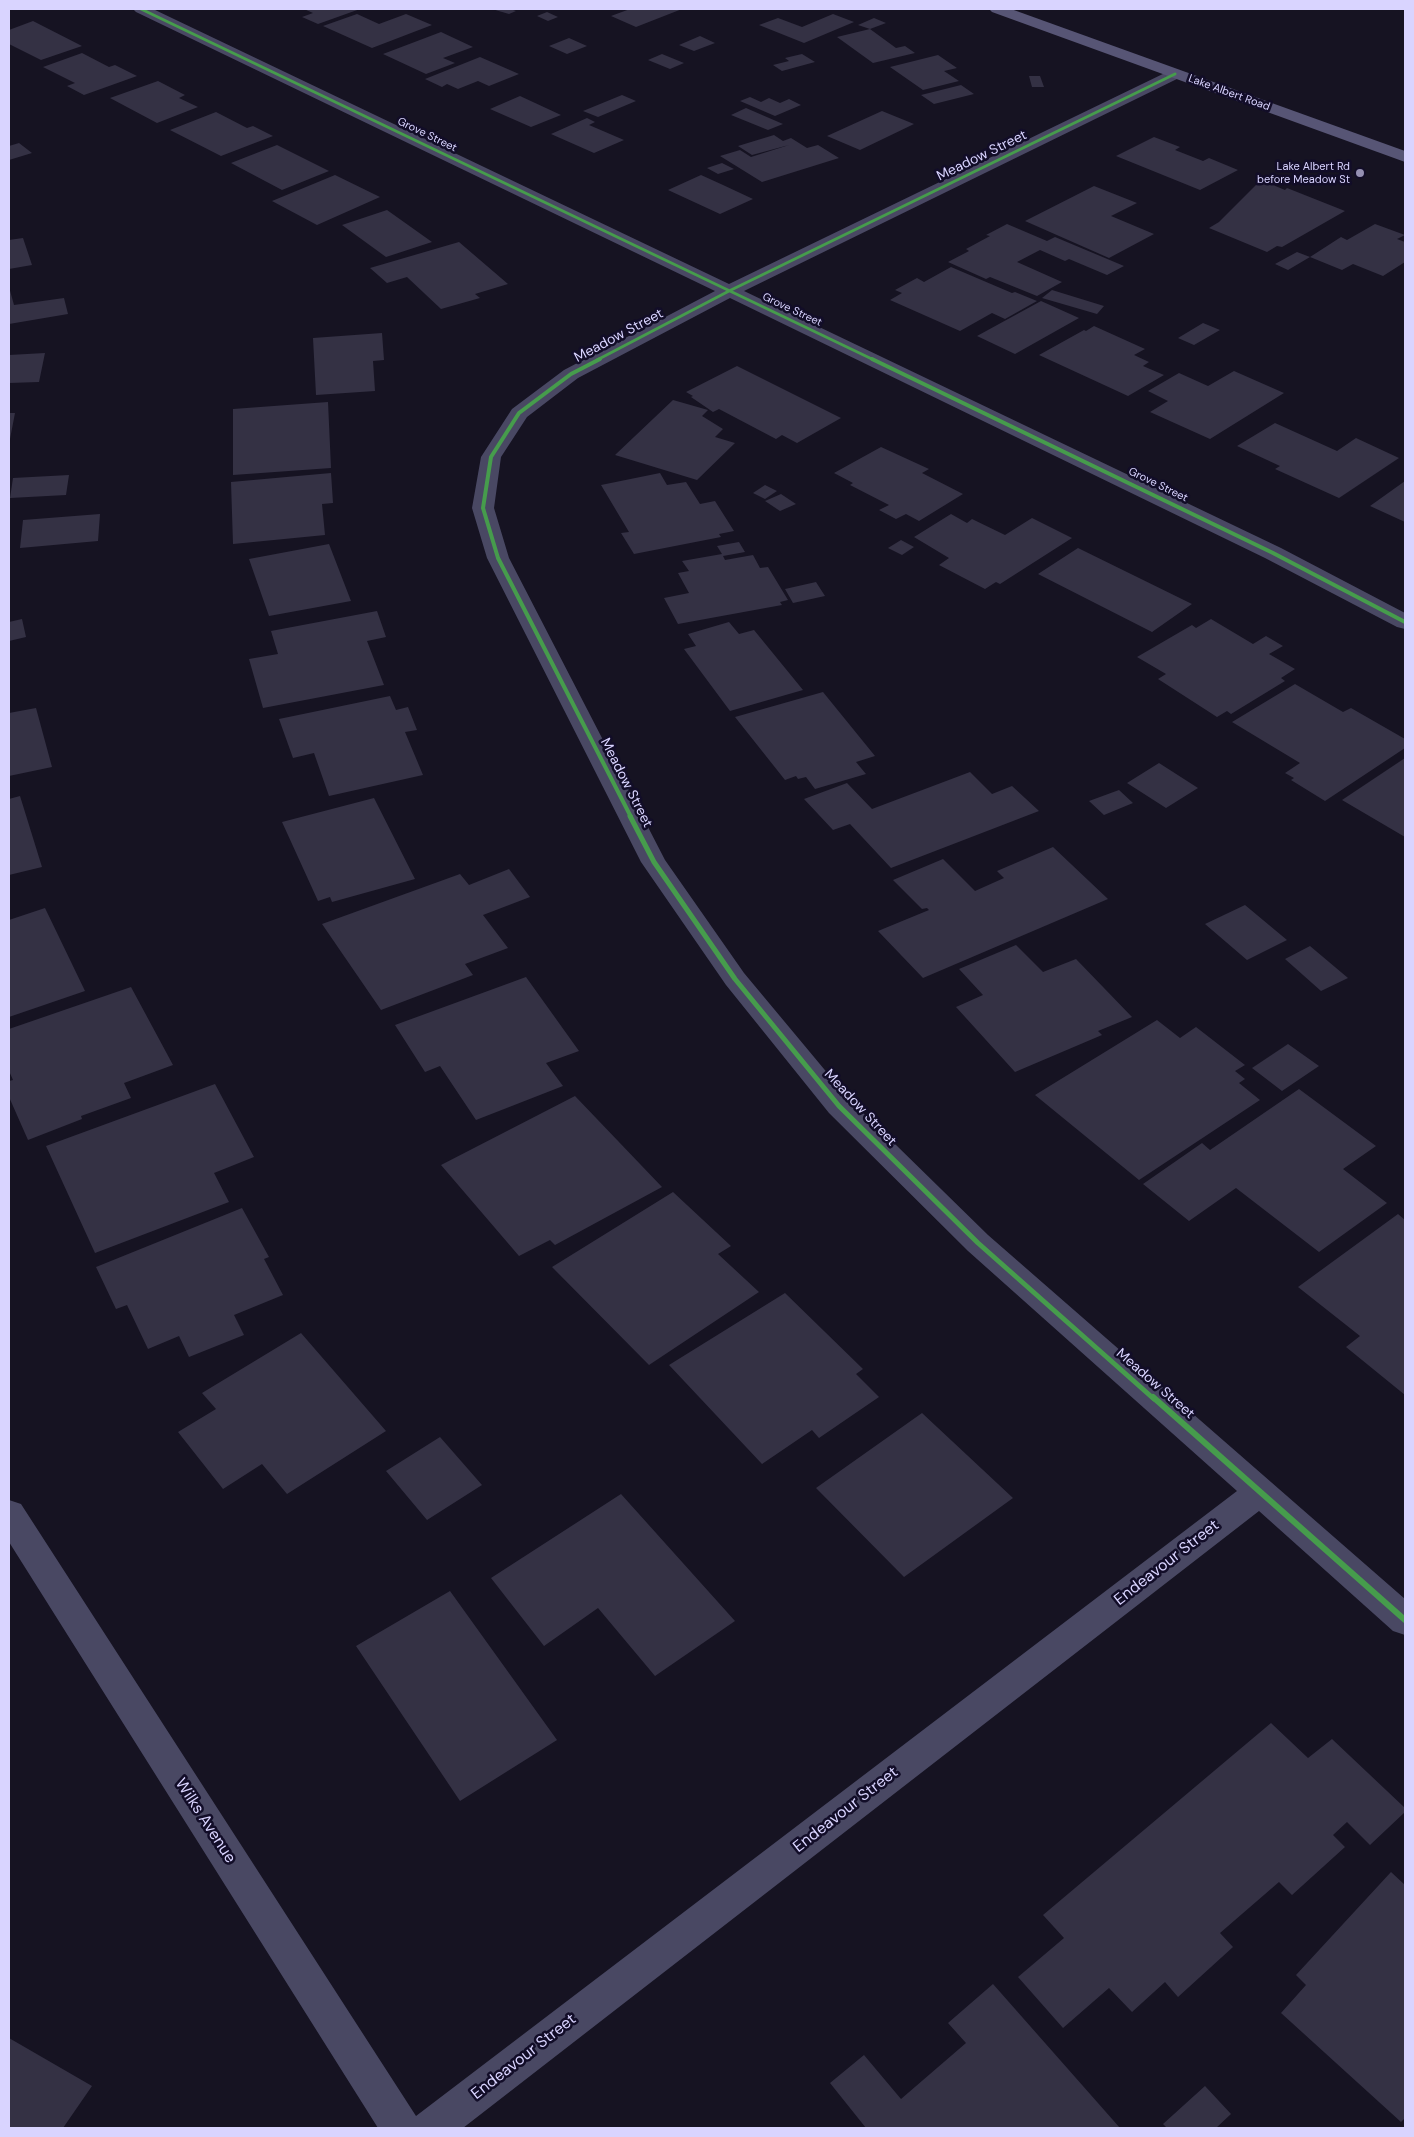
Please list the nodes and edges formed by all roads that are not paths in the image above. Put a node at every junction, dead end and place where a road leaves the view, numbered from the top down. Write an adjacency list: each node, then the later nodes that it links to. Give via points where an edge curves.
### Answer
1 (141, 9): 5 (street, Grove Street)
2 (997, 9): 3 (main road, Lake Albert Road)
3 (1176, 74): 4 (main road, Lake Albert Road); 5 (street, Meadow Street)
4 (1405, 157)
5 (729, 292): 6 (street, Grove Street, via 1124,480); 7 (street, Meadow Street, via 572,374 519,413 491,456 483,508 498,558 654,862 735,979 839,1106 978,1243)
6 (1405, 622)
7 (1260, 1492): 9 (street, Meadow Street); 11 (street, Endeavour Street)
8 (9, 1514): 10 (street, Wilks Avenue)
9 (1405, 1620)
10 (401, 2128)
11 (431, 2128)

